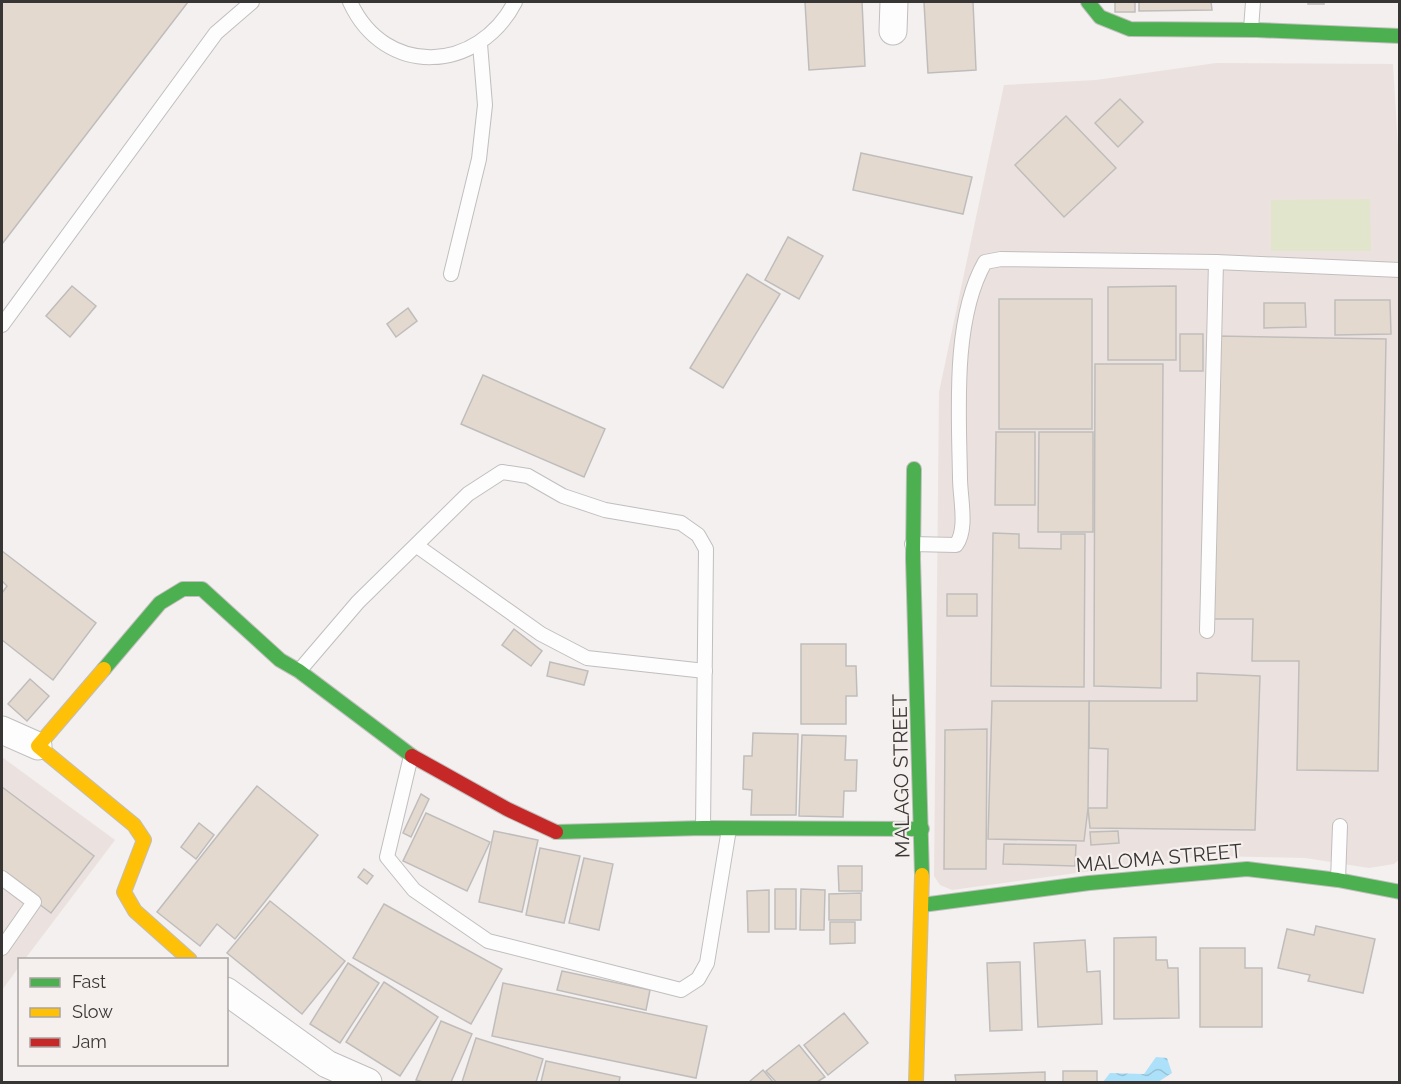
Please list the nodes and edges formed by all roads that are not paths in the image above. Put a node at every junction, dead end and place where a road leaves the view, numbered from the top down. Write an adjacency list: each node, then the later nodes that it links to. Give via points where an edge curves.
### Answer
1 (252, 2): 14 (lane, via 216,33)
2 (350, 2): 10 (lane, via 372,34 405,54 444,57)
3 (515, 2): 10 (lane, via 495,32)
4 (894, 2): 8 (street)
5 (1088, 2): 7 (street, via 1110,25 1130,29)
6 (1253, 2): 7 (lane)
7 (1251, 29): 9 (street)
8 (892, 31)
9 (1400, 36)
10 (480, 44): 13 (lane, via 485,105 480,159)
11 (1216, 262): 12 (lane); 16 (lane, via 986,262 978,275 962,337 962,537 956,545); 18 (lane)
12 (1400, 270)
13 (452, 274)
14 (2, 325)
15 (914, 469): 16 (street, MALAGO STREET)
16 (911, 544): 27 (street, MALAGO STREET)
17 (417, 546): 19 (lane, via 358,602); 20 (lane, via 541,634 587,658); 20 (lane, via 468,494 502,472 528,476 563,496 605,510 681,523 698,535 706,549)
18 (1207, 631)
19 (299, 671): 22 (street, via 280,660 202,589 183,589 160,603); 23 (street)
20 (705, 671): 25 (lane)
21 (2, 730): 22 (street)
22 (38, 746): 33 (street, via 134,825 144,840 124,892 135,911)
23 (411, 756): 25 (street, via 559,833); 26 (lane, via 387,857 414,890 488,941 681,990 698,979 707,963)
24 (1340, 826): 29 (lane)
25 (703, 828): 26 (street)
26 (729, 829): 27 (street)
27 (922, 829): 31 (street, MALAGO STREET)
28 (2, 878): 32 (lane, via 34,902)
29 (1338, 880): 30 (street, MALOMA STREET); 31 (street, MALOMA STREET, via 1247,869 1089,883)
30 (1400, 892)
31 (922, 905): 36 (street, MALAGO STREET)
32 (2, 948)
33 (188, 958)
34 (228, 992): 35 (street, via 327,1064)
35 (368, 1083)
36 (916, 1083)

